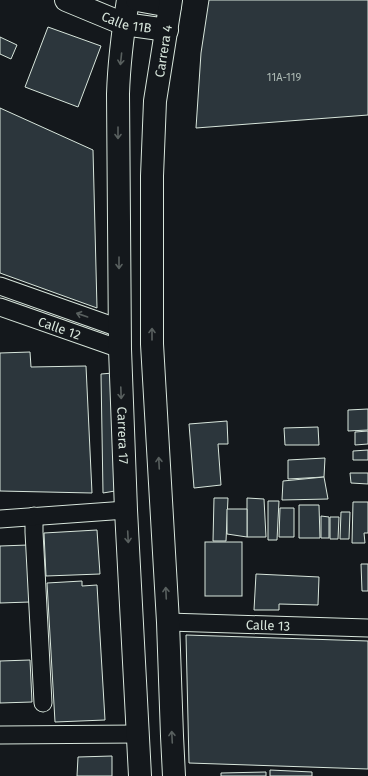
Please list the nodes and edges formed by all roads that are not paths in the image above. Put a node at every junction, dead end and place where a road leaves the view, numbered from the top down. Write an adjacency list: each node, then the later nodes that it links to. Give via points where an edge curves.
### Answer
1 (66, 0): 5 (main road, Calle 11B)
2 (128, 0): 5 (main road)
3 (137, 0): 4 (main road, Calle 11B)
4 (171, 3): 6 (main road, Carrera 4)
5 (124, 24): 6 (main road, Calle 11B); 9 (main road, Carrera 17, one-way to 9, via 118,94)
6 (167, 30): 13 (main road, Carrera 4, one-way to 6, via 152,344 152,176 155,101)
7 (0, 286): 9 (street, Calle 12, one-way to 7)
8 (0, 307): 9 (street, Calle 12)
9 (119, 338): 10 (main road, Carrera 17, one-way to 10)
10 (126, 510): 11 (street); 16 (main road, Carrera 17, one-way to 16)
11 (34, 516): 12 (street); 15 (street)
12 (0, 519)
13 (168, 622): 14 (street, Calle 13); 19 (main road, one-way to 13)
14 (368, 628)
15 (43, 703)
16 (137, 734): 17 (street); 18 (main road, Carrera 17)
17 (0, 735)
18 (140, 776)
19 (174, 776)

